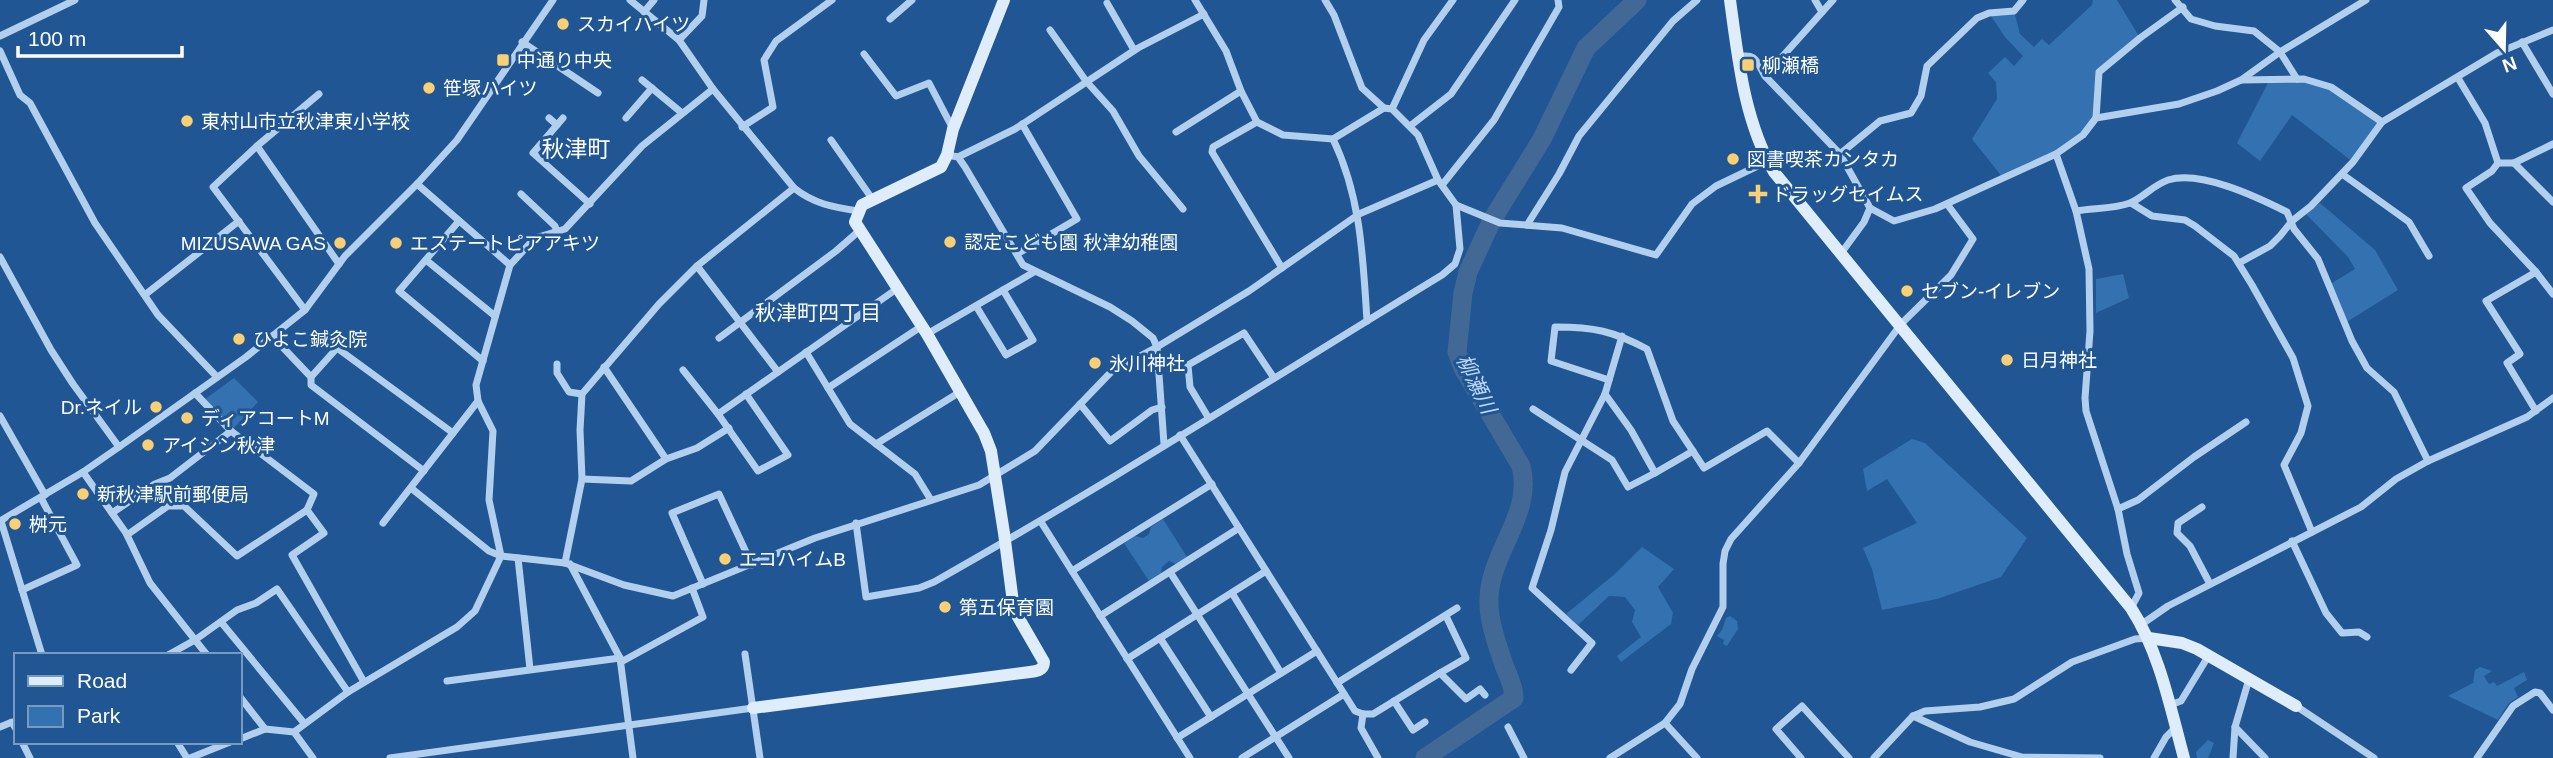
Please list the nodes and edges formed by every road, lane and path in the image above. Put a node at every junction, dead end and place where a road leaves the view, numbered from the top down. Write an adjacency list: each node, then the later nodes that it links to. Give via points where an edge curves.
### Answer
1 (75, 0): 21 (street)
2 (553, 0): 33 (street)
3 (630, 0): 24 (street)
4 (654, 0): 24 (street)
5 (704, 0): 31 (street, via 702,16)
6 (832, 0): 62 (street, via 776,41 764,60 773,107)
7 (912, 0): 27 (street)
8 (1003, 0): 63 (street)
9 (1195, 0): 26 (street)
10 (1325, 0): 51 (street, via 1362,88)
11 (1453, 0): 51 (street, via 1424,40)
12 (1516, 0): 61 (street, via 1451,94)
13 (1558, 0): 78 (street, via 1559,7 1494,120)
14 (1698, 0): 96 (street, via 1673,21 1579,136)
15 (1730, 0): 38 (street)
16 (1815, 0): 25 (street)
17 (1833, 0): 25 (street)
18 (2023, 0): 69 (street, via 2014,12 1977,18 1927,66 1921,96 1911,113 1880,121)
19 (2175, 0): 23 (street)
20 (2366, 0): 36 (street)
21 (63, 2): 30 (street)
22 (1107, 3): 34 (street)
23 (2183, 7): 36 (street, via 2192,19 2254,31); 56 (street, via 2099,72)
24 (644, 12): 31 (street)
25 (1822, 12): 39 (street)
26 (1205, 14): 34 (street); 47 (street)
27 (890, 19)
28 (1050, 30): 44 (street)
29 (2553, 30): 32 (street)
30 (0, 36)
31 (679, 40): 46 (street)
32 (2522, 41): 40 (street); 50 (street)
33 (522, 42): 48 (street); 79 (street, via 457,140)
34 (1134, 50): 44 (street)
35 (0, 51): 113 (street, via 20,95 30,103 96,223)
36 (2280, 52): 41 (street); 43 (street)
37 (864, 54): 63 (street, via 895,96 929,83)
38 (1738, 57): 39 (street, via 1754,57); 72 (street, via 1750,113)
39 (1765, 76): 69 (street)
40 (2458, 78): 58 (street); 73 (street, via 2485,123)
41 (2297, 79): 43 (street); 58 (street, via 2331,87)
42 (642, 80): 45 (street)
43 (2241, 80): 56 (street, via 2179,104)
44 (1086, 81): 59 (street); 89 (street)
45 (652, 88): 52 (street); 55 (street)
46 (713, 89): 52 (street); 62 (street)
47 (1241, 91): 57 (street); 64 (street)
48 (598, 93)
49 (319, 94): 68 (street)
50 (2553, 94)
51 (1388, 108): 61 (street); 65 (street)
52 (682, 113): 85 (street, via 642,146)
53 (550, 118): 60 (street)
54 (563, 118): 60 (street)
55 (626, 118)
56 (2096, 118): 70 (street, via 2083,135)
57 (1257, 122): 65 (street, via 1283,135); 108 (street, via 1212,152)
58 (2382, 122): 76 (street)
59 (1022, 124): 71 (street); 100 (street, via 1077,219)
60 (557, 125): 75 (street, via 533,153)
61 (1410, 126): 78 (street)
62 (743, 127): 80 (street)
63 (953, 129): 71 (street)
64 (1176, 132)
65 (1333, 139): 92 (street)
66 (831, 140): 82 (street)
67 (2553, 144): 74 (street)
68 (257, 146): 93 (street, via 213,187); 105 (street)
69 (1840, 154): 88 (street)
70 (2056, 154): 86 (street); 91 (street)
71 (952, 156): 82 (street, via 941,167); 100 (street)
72 (1768, 161): 96 (street, via 1716,186 1692,204 1656,255 1562,228); 99 (street)
73 (2498, 163): 74 (street); 110 (street, via 2466,188 2490,223)
74 (2514, 163): 83 (street)
75 (552, 170): 77 (street); 85 (street)
76 (2342, 174): 95 (street); 101 (street, via 2409,222)
77 (546, 178)
78 (1440, 182): 87 (street); 92 (street)
79 (417, 184): 94 (street); 105 (street)
80 (794, 188): 90 (street, via 825,206); 107 (street)
81 (521, 194): 98 (street)
82 (873, 200): 90 (street)
83 (2553, 202)
84 (2131, 203): 91 (street); 95 (street, via 2169,180 2212,181 2287,212); 104 (street, via 2152,216 2185,220)
85 (590, 204): 98 (street)
86 (1947, 204): 88 (street, via 1894,221); 120 (street, via 1973,239 1951,275)
87 (1456, 205): 96 (street, via 1500,223); 118 (street, via 1460,249 1455,264)
88 (1870, 208): 99 (street)
89 (1183, 209)
90 (858, 211): 97 (street, via 855,222)
91 (2076, 211): 174 (street, via 2091,296 2086,411)
92 (1359, 214): 108 (street); 118 (street)
93 (239, 221): 113 (street); 116 (street)
94 (459, 221): 103 (street); 106 (street)
95 (2292, 221): 104 (street, via 2270,246); 162 (street, via 2318,259 2367,368 2394,392)
96 (1527, 225)
97 (859, 231): 111 (street); 119 (street)
98 (557, 232): 106 (street, via 535,238)
99 (1842, 253): 120 (street)
100 (1017, 254): 109 (street)
101 (2429, 256)
102 (0, 257): 159 (street, via 51,350)
103 (426, 260): 117 (street); 127 (street, via 399,291)
104 (2239, 263): 182 (street, via 2293,358 2306,397 2301,433 2284,465)
105 (339, 264): 116 (street)
106 (510, 265): 117 (street)
107 (697, 266): 119 (street); 129 (street)
108 (1282, 268): 125 (street)
109 (1034, 272): 112 (street); 125 (street, via 1110,307 1153,338)
110 (2536, 272): 114 (street); 147 (street, via 2486,300 2520,354 2507,363)
111 (898, 288): 121 (street); 126 (street)
112 (1003, 290): 115 (street); 115 (street, via 1033,340 1006,355)
113 (146, 294): 132 (street, via 158,315)
114 (2553, 294)
115 (975, 306): 121 (street)
116 (305, 310): 122 (street)
117 (495, 316): 127 (street)
118 (1367, 321): 134 (street)
119 (740, 322): 124 (street); 131 (street)
120 (1900, 324): 163 (street); 199 (street)
121 (925, 330): 136 (street); 137 (street)
122 (272, 336): 132 (street); 133 (street)
123 (1622, 336): 135 (street); 135 (street, via 1590,327 1555,327 1551,361); 160 (street, via 1647,349 1673,421)
124 (719, 338)
125 (1157, 347): 144 (street, via 1112,371); 145 (street)
126 (806, 352): 131 (street); 136 (street)
127 (483, 361): 143 (street, via 476,385)
128 (557, 364): 139 (street, via 557,373 569,392)
129 (604, 367): 139 (street); 161 (street)
130 (683, 370): 148 (street)
131 (778, 372): 140 (street)
132 (217, 377): 138 (street)
133 (311, 377): 154 (street, via 337,348); 164 (street, via 311,385)
134 (1274, 378): 150 (street); 150 (street, via 1244,333 1188,365 1190,387)
135 (1609, 380): 141 (street)
136 (828, 388): 157 (street, via 850,424)
137 (960, 392): 157 (street); 167 (street, via 985,433)
138 (195, 393): 153 (street); 159 (street)
139 (582, 394): 168 (street)
140 (746, 394): 148 (street); 152 (street, via 788,455 758,471)
141 (1605, 394): 156 (street); 166 (street)
142 (2553, 398): 147 (street)
143 (478, 401): 154 (street); 186 (street, via 493,431 489,500)
144 (1080, 404): 145 (street, via 1110,441); 167 (street, via 1035,451)
145 (1162, 407): 158 (street)
146 (1533, 409): 156 (street)
147 (2536, 411): 162 (street)
148 (718, 414): 152 (street)
149 (0, 416): 171 (street)
150 (1208, 418): 155 (street)
151 (2246, 422): 174 (street, via 2138,500)
152 (729, 428): 161 (street, via 697,448)
153 (231, 431): 175 (street, via 314,494); 176 (street, via 170,478)
154 (453, 433): 164 (street)
155 (1180, 435): 158 (street); 169 (street)
156 (1583, 441): 166 (street, via 1612,460 1628,487); 218 (street, via 1565,472 1532,588 1592,643)
157 (876, 444): 172 (street, via 915,474)
158 (1164, 444): 178 (street)
159 (119, 447): 165 (street)
160 (1692, 451): 163 (street, via 1704,468 1767,431); 166 (street)
161 (666, 459): 168 (street, via 631,481)
162 (2428, 461): 182 (street, via 2361,507)
163 (1799, 463): 240 (street, via 1728,544 1720,617 1680,704)
164 (424, 471): 170 (street)
165 (83, 472): 171 (street); 176 (street)
166 (1655, 473)
167 (994, 477): 172 (street); 185 (street)
168 (582, 479): 188 (street)
169 (1212, 485): 181 (street); 190 (street)
170 (411, 488): 179 (street); 186 (street)
171 (43, 496): 177 (street); 196 (street, via 77,565)
172 (931, 500): 180 (street)
173 (2202, 507): 194 (street, via 2178,523 2177,533 2190,546)
174 (2118, 509): 199 (street, via 2139,593)
175 (307, 510): 183 (street, via 237,556 184,506 168,506); 223 (street, via 324,533 292,555)
176 (112, 513): 183 (street)
177 (1, 521): 196 (street)
178 (1041, 522): 185 (street); 190 (street)
179 (383, 523)
180 (856, 523): 185 (street, via 866,597 919,588); 189 (street)
181 (1239, 528): 191 (street); 192 (street)
182 (2312, 531): 184 (street)
183 (127, 535): 208 (street, via 150,583)
184 (2292, 541): 194 (street); 205 (street, via 2326,613 2342,633 2359,632)
185 (1005, 542): 233 (street, via 1014,610 1044,662 1040,670)
186 (501, 556): 187 (street); 223 (street, via 475,611 457,627)
187 (518, 558): 188 (street); 217 (street)
188 (568, 564): 195 (street, via 624,585 673,596); 216 (street)
189 (752, 565): 193 (street); 193 (street, via 719,494 672,513)
190 (1072, 571): 202 (street)
191 (1266, 571): 197 (street); 209 (street)
192 (1170, 572): 200 (street); 202 (street)
193 (703, 584): 195 (street)
194 (2210, 584): 204 (street)
195 (692, 588): 216 (street, via 703,617)
196 (22, 590): 210 (street)
197 (1232, 593): 200 (street); 219 (street)
198 (1457, 608): 201 (street)
199 (2131, 608): 204 (street)
200 (1197, 615): 206 (street); 226 (street)
201 (1446, 615): 220 (street, via 1466,658); 224 (street)
202 (1100, 616): 215 (street)
203 (220, 622): 208 (street); 225 (street, via 277,589); 239 (street)
204 (2142, 624): 207 (street)
205 (2367, 637)
206 (1160, 638): 215 (street); 237 (street)
207 (2149, 638): 214 (street, via 2182,643); 231 (street); 236 (street, via 2072,662 2014,699)
208 (195, 640): 211 (street); 212 (street)
209 (1317, 651): 219 (street); 224 (street)
210 (41, 653)
211 (172, 653)
212 (205, 653)
213 (745, 654): 233 (street)
214 (2209, 656): 221 (street); 231 (street, via 2181,701)
215 (1127, 659): 249 (street)
216 (620, 660): 217 (street); 241 (street)
217 (530, 669): 222 (street)
218 (1571, 670)
219 (1281, 673): 226 (street)
220 (1440, 673): 228 (street, via 1466,699 1480,689); 230 (street)
221 (2249, 679): 232 (street); 244 (street)
222 (447, 681)
223 (364, 682): 225 (street)
224 (1337, 683): 227 (street)
225 (348, 692): 239 (street)
226 (1247, 694): 237 (street); 248 (street)
227 (1344, 694): 235 (street, via 1355,711); 248 (street)
228 (1485, 695)
229 (242, 700): 245 (street)
230 (1394, 701): 235 (street); 238 (street, via 1413,730)
231 (2170, 705): 243 (street)
232 (2296, 706): 272 (street)
233 (753, 708): 241 (street); 257 (street)
234 (2553, 710): 273 (street, via 2535,692 2513,706)
235 (1363, 714): 261 (street, via 1360,728)
236 (1913, 716): 252 (street, via 1970,742 2022,757); 266 (street)
237 (1211, 717): 249 (street)
238 (1425, 722)
239 (304, 723): 246 (street)
240 (1665, 723): 262 (street); 263 (street)
241 (629, 725): 255 (street); 256 (street)
242 (1508, 727): 251 (street)
243 (2176, 727): 268 (street); 269 (street)
244 (2235, 727): 270 (street); 271 (street)
245 (265, 729): 246 (street); 247 (street)
246 (294, 733): 254 (street)
247 (242, 737)
248 (1275, 737): 259 (street); 260 (street)
249 (1177, 738): 258 (street)
250 (225, 744): 253 (street)
251 (1521, 757)
252 (2087, 757): 267 (street)
253 (189, 758)
254 (313, 758)
255 (390, 758)
256 (633, 758)
257 (760, 758)
258 (1190, 758)
259 (1242, 758)
260 (1289, 758)
261 (1378, 758)
262 (1610, 758)
263 (1697, 758)
264 (1801, 758): 265 (street, via 1776,729 1801,706)
265 (1849, 758)
266 (1874, 758)
267 (2100, 758)
268 (2154, 758)
269 (2184, 758)
270 (2233, 758)
271 (2265, 758)
272 (2374, 758)
273 (2477, 758)

